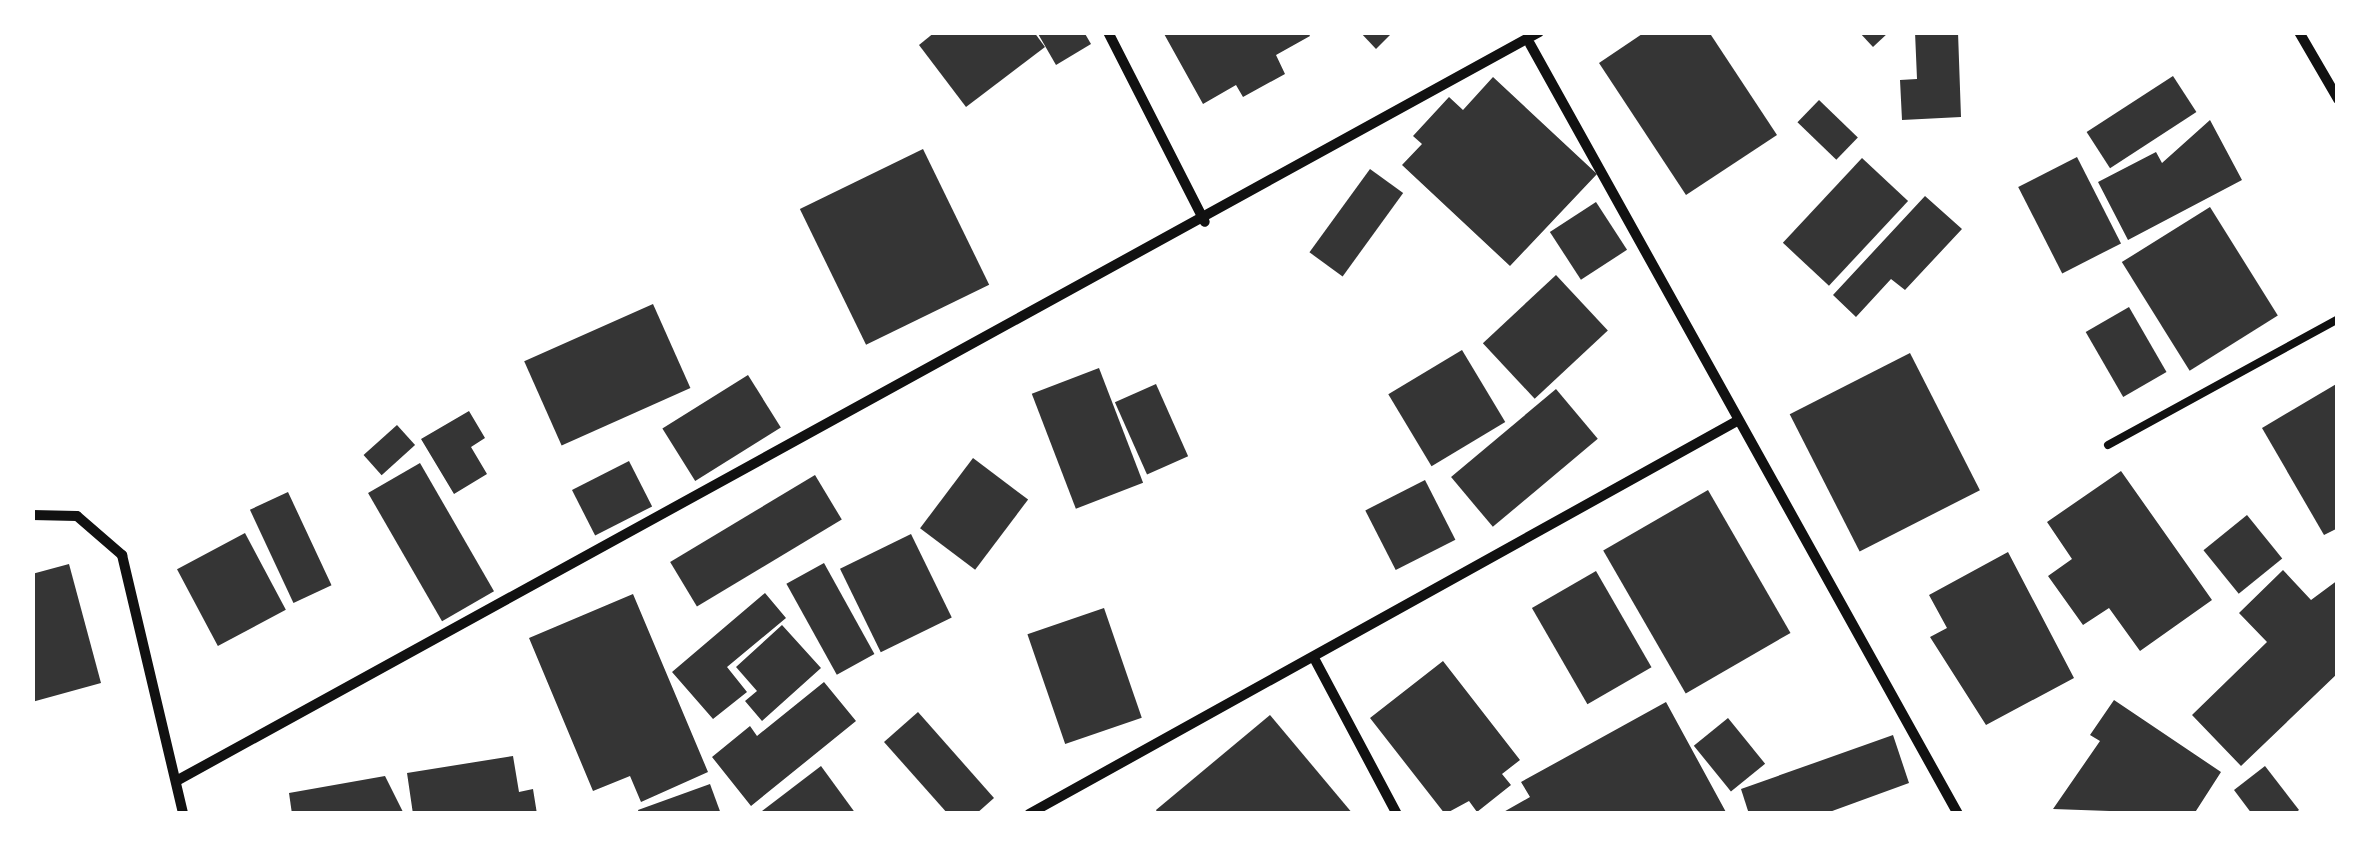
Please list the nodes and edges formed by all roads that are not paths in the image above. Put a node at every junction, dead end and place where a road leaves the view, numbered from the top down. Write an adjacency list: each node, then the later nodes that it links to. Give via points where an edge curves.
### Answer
1 (1108, 32): 6 (street)
2 (1539, 32): 4 (street)
3 (2299, 32): 5 (street)
4 (1530, 44): 6 (street); 8 (street)
5 (2338, 99)
6 (1205, 222): 12 (street)
7 (2338, 319): 9 (lane)
8 (1738, 420): 11 (street); 16 (street)
9 (2108, 445)
10 (32, 516): 12 (street, via 78,516 122,555)
11 (1314, 658): 14 (street); 15 (street)
12 (178, 780): 13 (street)
13 (183, 814)
14 (1029, 814)
15 (1398, 814)
16 (1958, 814)

